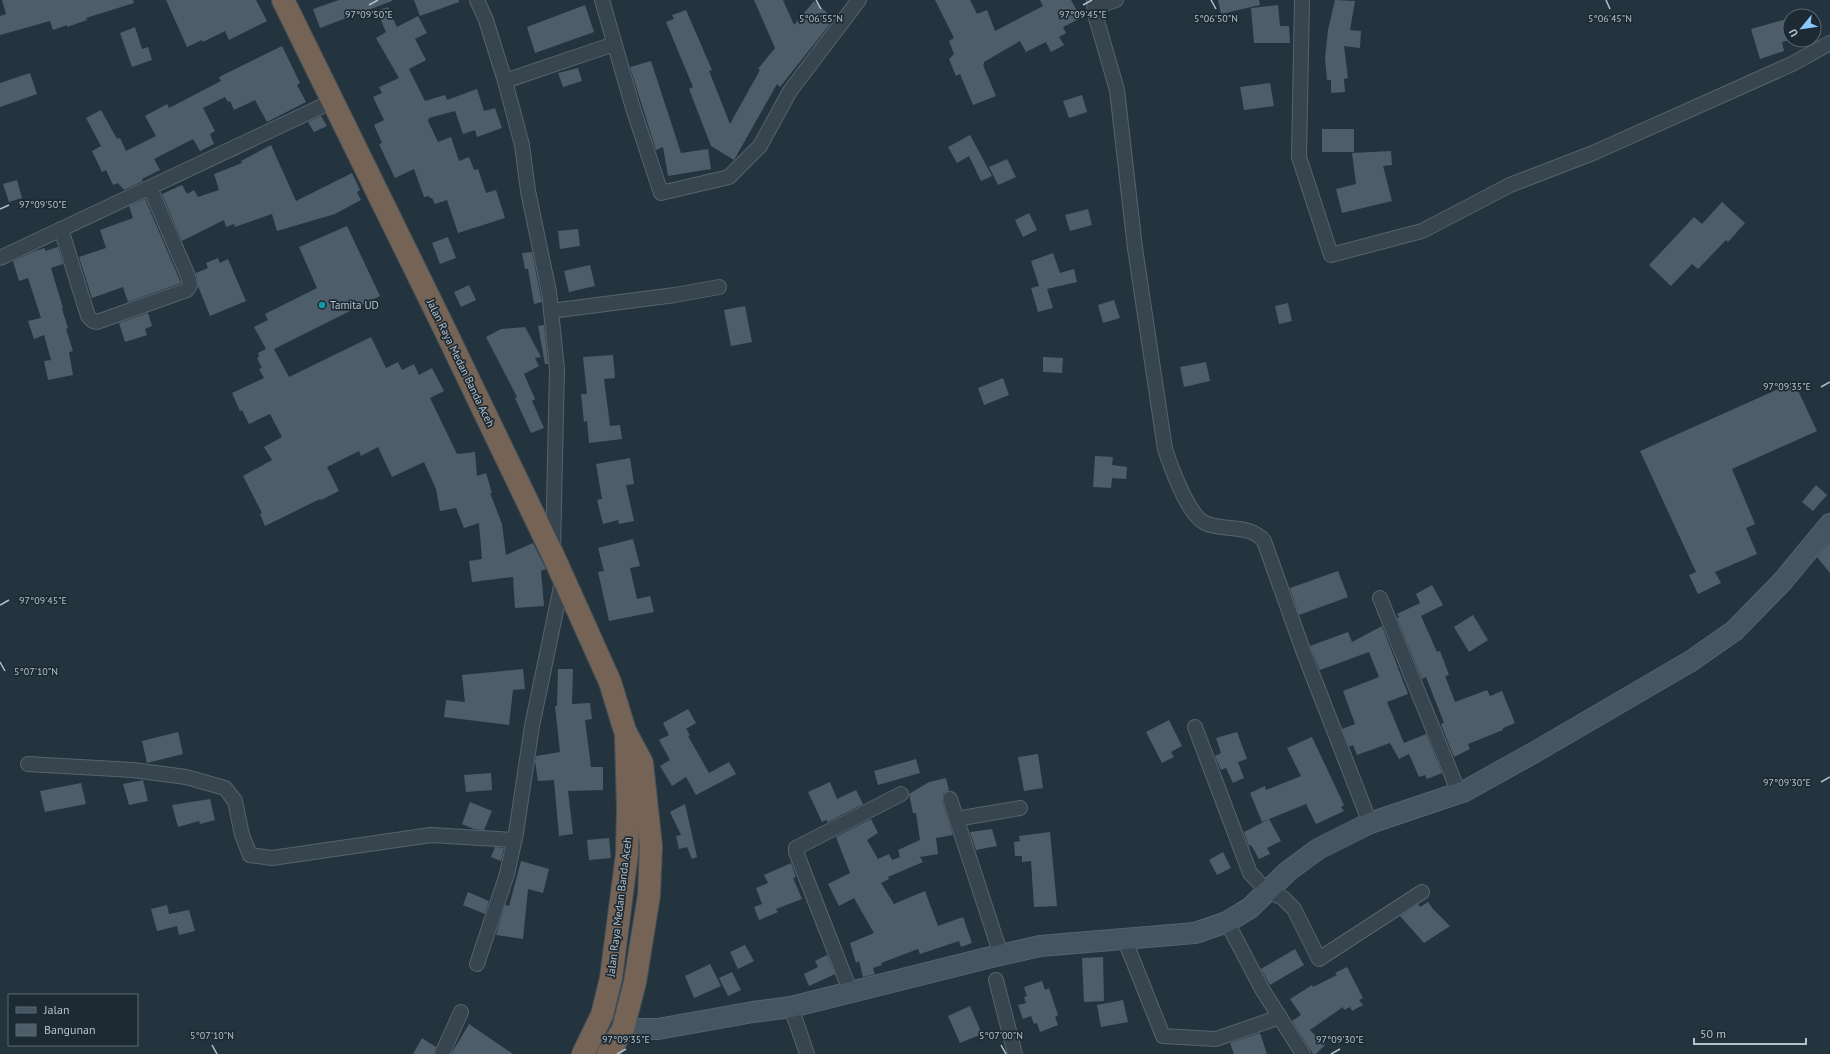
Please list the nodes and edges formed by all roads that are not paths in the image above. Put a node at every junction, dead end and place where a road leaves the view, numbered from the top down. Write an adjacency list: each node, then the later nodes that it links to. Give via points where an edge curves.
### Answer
1 (283, 0): 11 (highway, Jalan Raya Medan Banda Aceh)
2 (477, 0): 10 (street)
3 (602, 0): 9 (street)
4 (860, 0): 9 (street, via 790,91 760,146 729,178 661,193)
5 (1116, 0): 7 (street)
6 (1302, 0): 8 (street, via 1299,157 1331,255 1422,231 1510,185 1607,147 1792,64)
7 (1094, 3): 29 (street, via 1118,90 1135,248 1165,449 1173,473 1190,508 1203,522 1216,527 1249,530 1258,534 1264,541)
8 (1830, 42)
9 (614, 44): 10 (street)
10 (505, 81): 16 (street, via 522,145 528,191)
11 (333, 101): 12 (street); 18 (highway, Jalan Raya Medan Banda Aceh)
12 (150, 188): 13 (street); 13 (street, via 188,276 190,285 187,290 97,322 93,321 88,316)
13 (61, 229): 14 (street)
14 (0, 258)
15 (719, 287): 16 (street)
16 (551, 311): 18 (street, via 557,369)
17 (1830, 524): 24 (street, via 1782,582 1734,631 1691,661)
18 (553, 555): 19 (highway, Jalan Raya Medan Banda Aceh)
19 (563, 577): 22 (highway, Jalan Raya Medan Banda Aceh, via 610,682); 30 (street, via 532,726)
20 (1380, 598): 24 (street)
21 (1195, 727): 31 (street, via 1250,873)
22 (625, 731): 42 (highway, Jalan Raya Medan Banda Aceh, via 642,763 651,846 646,914 635,982); 44 (highway, Jalan Raya Medan Banda Aceh, via 627,854 618,925 611,978 602,1015)
23 (28, 764): 30 (street, via 132,770 186,777 225,788 235,801 242,835 250,855 272,858 431,835)
24 (1459, 793): 29 (street)
25 (902, 794): 38 (street, via 796,848)
26 (950, 799): 28 (street)
27 (1020, 808): 28 (street)
28 (956, 819): 35 (street)
29 (1370, 823): 31 (street, via 1318,849)
30 (514, 840): 36 (street, via 507,874)
31 (1267, 891): 32 (street, via 1283,898 1294,909 1319,960); 33 (street, via 1250,908)
32 (1422, 892)
33 (1227, 922): 34 (street, via 1195,932); 41 (street, via 1262,989)
34 (1124, 938): 35 (street, via 1040,946); 41 (street, via 1163,1036 1216,1039)
35 (1001, 955): 38 (street)
36 (477, 964)
37 (996, 980): 47 (street)
38 (851, 993): 39 (street)
39 (791, 1007): 42 (street, via 658,1029); 46 (street)
40 (461, 1012): 43 (street)
41 (1280, 1017): 48 (street)
42 (623, 1030): 45 (highway, Jalan Raya Medan Banda Aceh)
43 (442, 1054)
44 (583, 1054)
45 (608, 1054)
46 (807, 1054)
47 (1015, 1054)
48 (1304, 1054)

